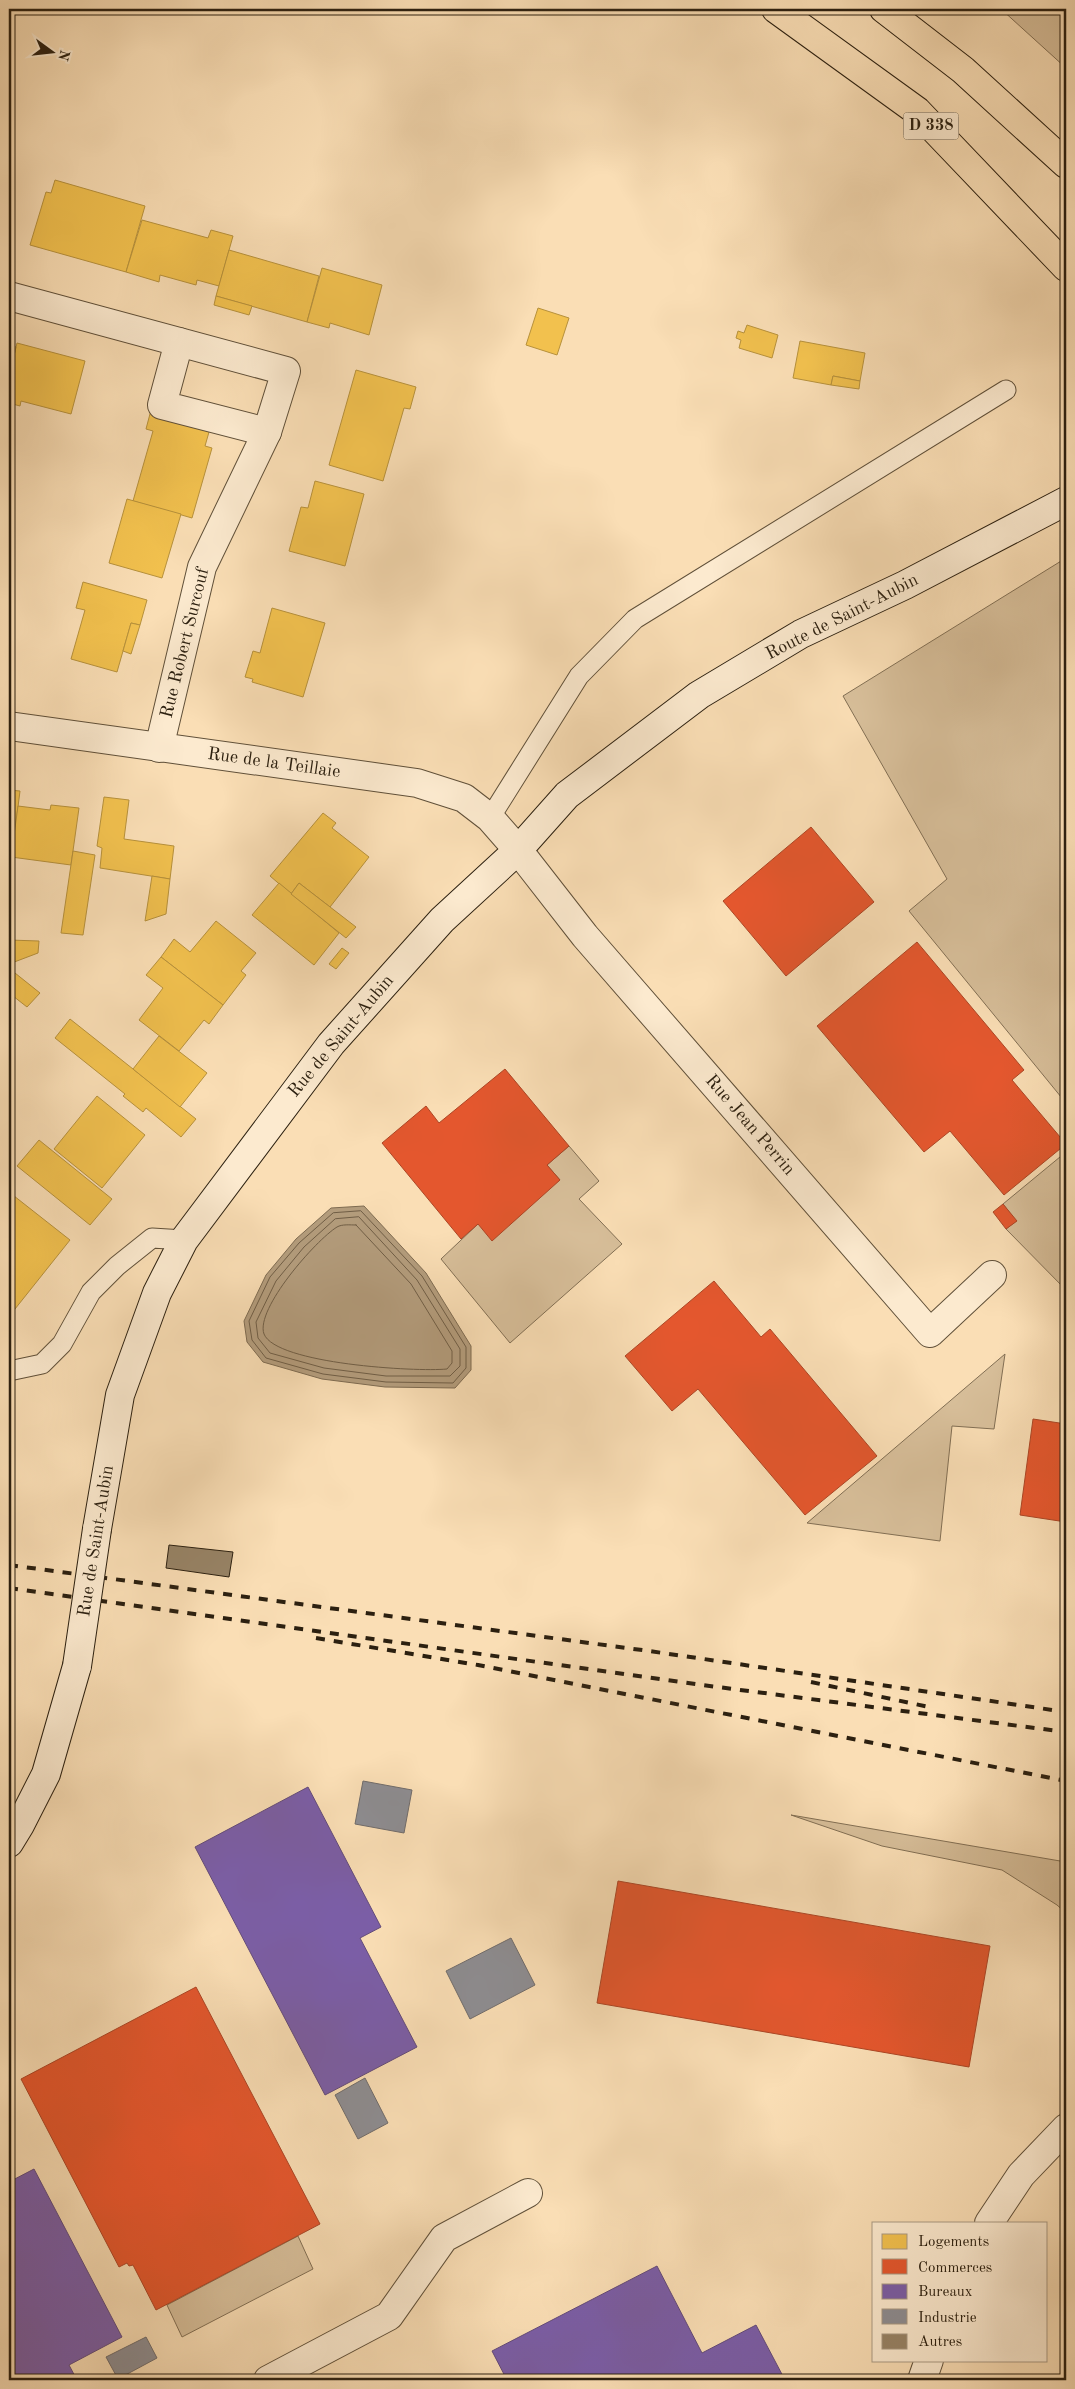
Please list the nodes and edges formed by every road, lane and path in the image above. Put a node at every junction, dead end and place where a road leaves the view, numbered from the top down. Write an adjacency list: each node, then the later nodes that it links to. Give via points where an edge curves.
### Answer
1 (776, 9): 4 (highway, D 338, via 917,111)
2 (884, 9): 3 (highway, via 963,70)
3 (1066, 164)
4 (1066, 267)
5 (9, 296): 6 (street, Rue Robert Surcouf)
6 (179, 342): 8 (street, via 162,405); 8 (street, Rue Robert Surcouf, via 286,371)
7 (1006, 390): 12 (lane, via 636,619 579,676)
8 (267, 432): 11 (street, Rue Robert Surcouf, via 202,566)
9 (1066, 500): 13 (street, Route de Saint-Aubin, via 905,585 801,634 699,695 567,796)
10 (9, 726): 11 (street, Rue de la Teillaie)
11 (159, 748): 12 (street, Rue de la Teillaie, via 417,784 464,798)
12 (490, 818): 13 (street, Rue de la Teillaie)
13 (518, 850): 14 (street, Rue de Saint-Aubin, via 442,920 331,1044); 15 (street, Rue Jean Perrin, via 585,936 930,1333)
14 (184, 1240): 16 (lane, via 152,1238 91,1292 62,1344 42,1364); 17 (street, Rue de Saint-Aubin, bridge, via 157,1293 120,1395 77,1666 46,1774)
15 (992, 1275)
16 (9, 1371)
17 (9, 1843)
18 (1066, 2128): 20 (street, via 1022,2175)
19 (528, 2193): 22 (street, via 444,2238 389,2316)
20 (991, 2222)
21 (928, 2362): 23 (street)
22 (268, 2380)
23 (922, 2380)

